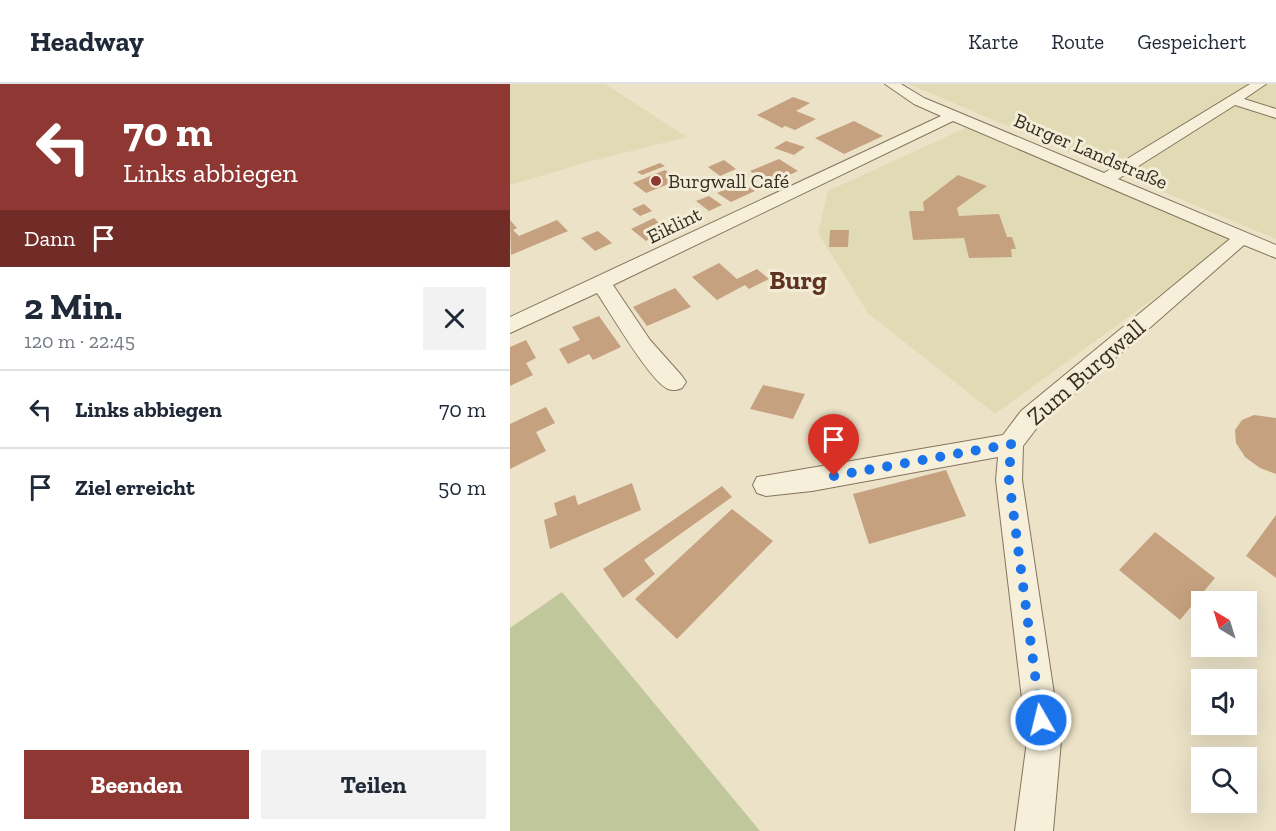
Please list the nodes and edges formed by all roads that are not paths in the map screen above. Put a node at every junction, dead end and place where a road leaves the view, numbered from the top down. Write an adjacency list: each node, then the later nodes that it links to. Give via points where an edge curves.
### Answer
1 (877, 84): 5 (street)
2 (892, 84): 5 (street, Burger Landstraße)
3 (1259, 84): 4 (street)
4 (1233, 100): 6 (street); 8 (street)
5 (919, 101): 7 (street, Burger Landstraße)
6 (1276, 114)
7 (954, 116): 8 (street, Burger Landstraße); 11 (street, Eiklint)
8 (1105, 180): 9 (street, Burger Landstraße)
9 (1242, 238): 10 (street, Burger Landstraße); 14 (street, Zum Burgwall, via 1030,418)
10 (1276, 252)
11 (602, 284): 12 (street, Eiklint); 13 (street, via 642,345)
12 (510, 326)
13 (674, 382)
14 (1011, 444): 15 (street); 16 (street, Zum Burgwall, via 1009,480 1044,741)
15 (766, 485)
16 (1034, 831)

